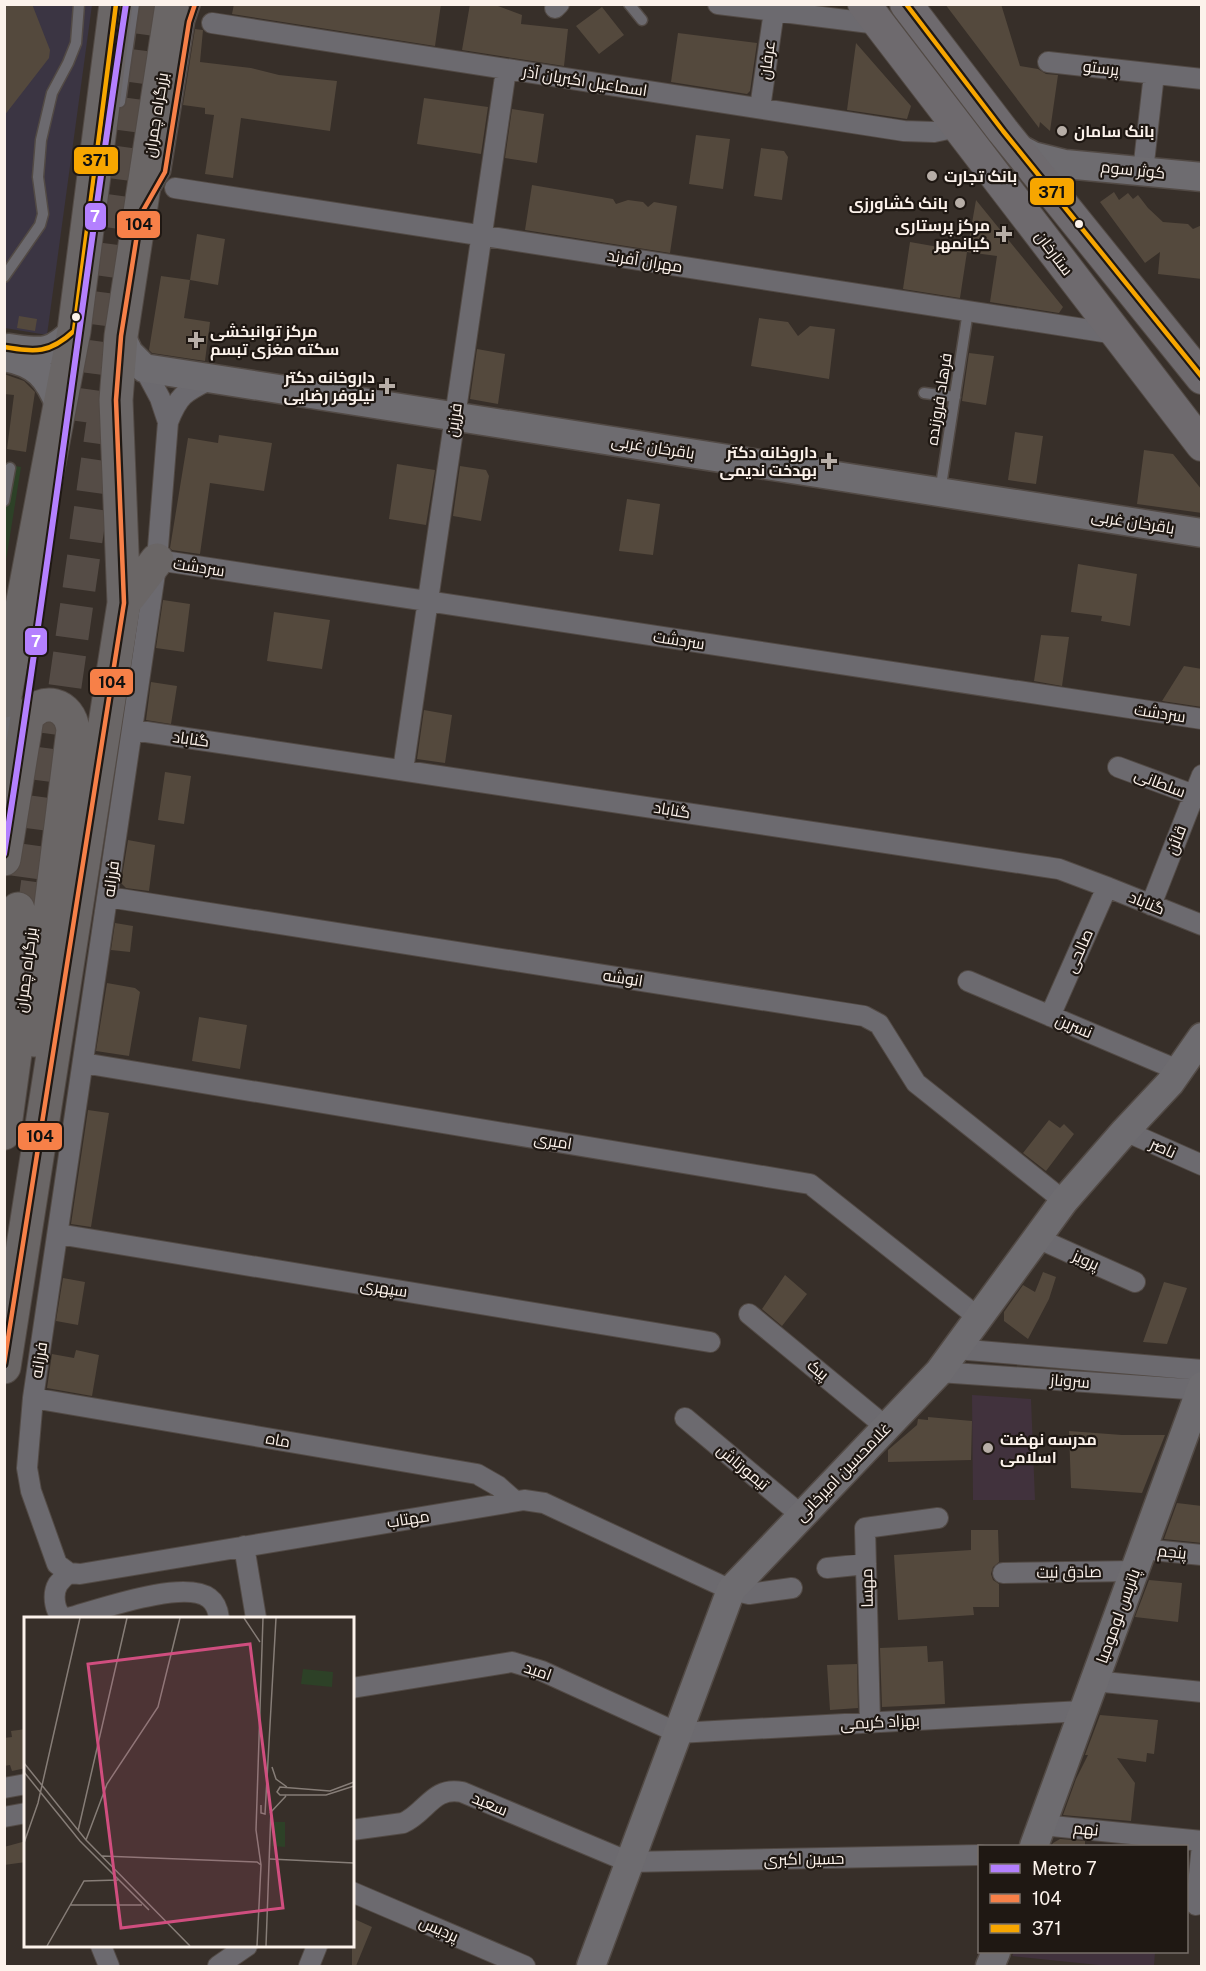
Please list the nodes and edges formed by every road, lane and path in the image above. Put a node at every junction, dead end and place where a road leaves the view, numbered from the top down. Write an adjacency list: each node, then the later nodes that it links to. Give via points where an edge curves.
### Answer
1 (79, 4): 28 (lane, via 75,43 52,93 41,140 40,225)
2 (116, 4): 30 (highway)
3 (134, 4): 54 (lane, via 75,404 44,530)
4 (172, 4): 26 (highway, بزرگراه چمران)
5 (195, 4): 26 (lane, via 165,172)
6 (629, 4): 11 (lane)
7 (718, 4): 9 (street)
8 (906, 4): 19 (main road)
9 (774, 11): 10 (street); 17 (street, عرفان)
10 (871, 14): 18 (main road, ستارخان)
11 (642, 20)
12 (212, 23): 14 (street, اسماعیل اکبریان آذر)
13 (1048, 62): 15 (street, پرستو)
14 (506, 69): 17 (street, اسماعیل اکبریان آذر); 27 (street, فرزین)
15 (1154, 74): 16 (street, پرستو); 21 (street)
16 (1202, 79)
17 (760, 108): 18 (street, اسماعیل اکبریان آذر, via 904,131 934,132)
18 (958, 127): 20 (main road, ستارخان)
19 (1010, 139): 20 (main road, via 1001,142 995,151); 23 (main road)
20 (978, 154): 25 (main road, ستارخان)
21 (1143, 171): 22 (main road, کوثر سوم); 23 (main road, کوثر سوم)
22 (1202, 177)
23 (1055, 180): 25 (main road, via 1020,181 1016,188); 35 (main road)
24 (175, 188): 27 (street, مهران آفرند)
25 (1020, 208): 31 (main road, ستارخان)
26 (140, 216): 32 (highway, بزرگراه چمران)
27 (481, 236): 29 (street, مهران آفرند); 41 (street, فرزین)
28 (4, 277)
29 (968, 311): 31 (street, مهران آفرند); 39 (lane, فرهاد فروزنده)
30 (74, 331): 33 (main road, via 57,347 44,351); 40 (highway)
31 (1116, 334): 43 (main road, ستارخان)
32 (121, 336): 36 (main road); 50 (highway, بزرگراه چمران, via 117,400)
33 (4, 347)
34 (4, 357): 40 (main road, via 37,369 52,387)
35 (1196, 364)
36 (144, 368): 37 (main road, باقرخان غربی); 42 (street)
37 (211, 379): 41 (main road, باقرخان غربی); 42 (street, فرزانه, via 183,394)
38 (924, 393): 39 (lane)
39 (955, 397): 45 (lane, فرهاد فروزنده)
40 (60, 406): 51 (highway)
41 (454, 417): 45 (main road, باقرخان غربی); 49 (street, فرزین)
42 (168, 422): 48 (street, فرزانه)
43 (1202, 445)
44 (10, 468): 46 (lane)
45 (940, 492): 47 (main road, باقرخان غربی)
46 (4, 501)
47 (1202, 533)
48 (157, 560): 49 (street, سردشت); 50 (highway); 53 (street, فرزانه)
49 (427, 602): 52 (street, سردشت); 56 (street, فرزین)
50 (124, 603): 83 (highway, بزرگراه چمران)
51 (4, 702)
52 (1202, 719)
53 (133, 730): 56 (street, گناباد); 61 (street, فرزانه)
54 (4, 740)
55 (1118, 766): 58 (street, سلطانی)
56 (403, 770): 60 (street, گناباد, via 1059,869)
57 (1202, 775): 58 (street, قائن)
58 (1198, 797): 62 (street, قائن)
59 (4, 859): 76 (highway, via 27,718 35,709 54,705 70,717 73,730)
60 (1107, 887): 62 (street, گناباد); 66 (street, صالحی)
61 (108, 897): 68 (street, فرزانه); 73 (street, انوشه, via 864,1016 879,1024 916,1083)
62 (1151, 905): 63 (street, گناباد)
63 (1202, 925)
64 (968, 981): 66 (street, نسرین)
65 (4, 993): 71 (highway, بزرگراه چمران, via 25,912)
66 (1050, 1016): 69 (street, نسرین)
67 (1202, 1037): 69 (main road, غلامحسین امیرخانی)
68 (83, 1064): 74 (street, فرزانه); 79 (street, امیری, via 810,1184)
69 (1180, 1071): 70 (main road, غلامحسین امیرخانی)
70 (1125, 1131): 72 (street, ناصر); 73 (main road, غلامحسین امیرخانی)
71 (4, 1133)
72 (1202, 1165)
73 (1064, 1201): 75 (main road, غلامحسین امیرخانی)
74 (58, 1234): 80 (street, سپهری); 87 (street, فرزانه)
75 (1037, 1238): 77 (street, پرویز); 79 (main road, غلامحسین امیرخانی)
76 (4, 1271)
77 (1135, 1282)
78 (749, 1314): 89 (street, پیک)
79 (979, 1318): 81 (main road, غلامحسین امیرخانی)
80 (710, 1342)
81 (956, 1349): 82 (street, سروناز); 84 (main road, غلامحسین امیرخانی)
82 (1081, 1360): 85 (street); 86 (street, سروناز)
83 (4, 1367)
84 (939, 1372): 85 (street, سروناز); 89 (main road, غلامحسین امیرخانی)
85 (1080, 1382): 86 (street, سروناز)
86 (1201, 1384): 95 (main road, پاتریس لومومبا)
87 (33, 1398): 90 (street, ماه, via 477,1474); 98 (street, via 28,1479 57,1564)
88 (685, 1418): 91 (street, تیمورتاش)
89 (886, 1426): 91 (main road, غلامحسین امیرخانی)
90 (515, 1501): 93 (street, مهتاب); 101 (street, مهتاب, via 544,1503)
91 (801, 1515): 101 (main road, غلامحسین امیرخانی)
92 (938, 1518): 96 (street, مهسا, via 865,1528)
93 (244, 1546): 98 (street, مهتاب); 105 (street)
94 (1202, 1555): 95 (street, پنجم)
95 (1138, 1560): 99 (street, صادق نیت); 106 (main road, پاتریس لومومبا)
96 (866, 1564): 97 (street); 110 (street, مهسا)
97 (827, 1568)
98 (69, 1573): 102 (street, via 55,1592)
99 (1003, 1573)
100 (792, 1588): 101 (street, via 749,1594)
101 (731, 1590): 111 (main road, غلامحسین امیرخانی)
102 (61, 1617)
103 (72, 1617): 104 (street, via 158,1593 182,1592 209,1597)
104 (219, 1617)
105 (256, 1617)
106 (1094, 1681): 108 (street); 109 (main road, پاتریس لومومبا)
107 (354, 1688): 111 (street, امید, via 512,1662 542,1671)
108 (1202, 1692)
109 (1083, 1711): 110 (street, بهزاد کریمی); 117 (main road, پاتریس لومومبا)
110 (870, 1722): 111 (street, بهزاد کریمی)
111 (678, 1733): 120 (main road, غلامحسین امیرخانی)
112 (24, 1784): 113 (street)
113 (4, 1788)
114 (24, 1813): 115 (street)
115 (4, 1817)
116 (354, 1830): 120 (street, سعید, via 403,1823 443,1791 453,1790)
117 (1038, 1836): 118 (street, نهم)
118 (1202, 1843): 122 (street)
119 (978, 1855): 120 (street, حسین اکبری)
120 (629, 1862): 130 (main road, غلامحسین امیرخانی)
121 (354, 1893): 129 (street, پردیس)
122 (1196, 1905)
123 (101, 1947): 126 (street)
124 (246, 1947): 127 (street)
125 (317, 1947): 128 (street)
126 (109, 1966)
127 (218, 1966)
128 (309, 1966)
129 (525, 1966)
130 (591, 1966)

